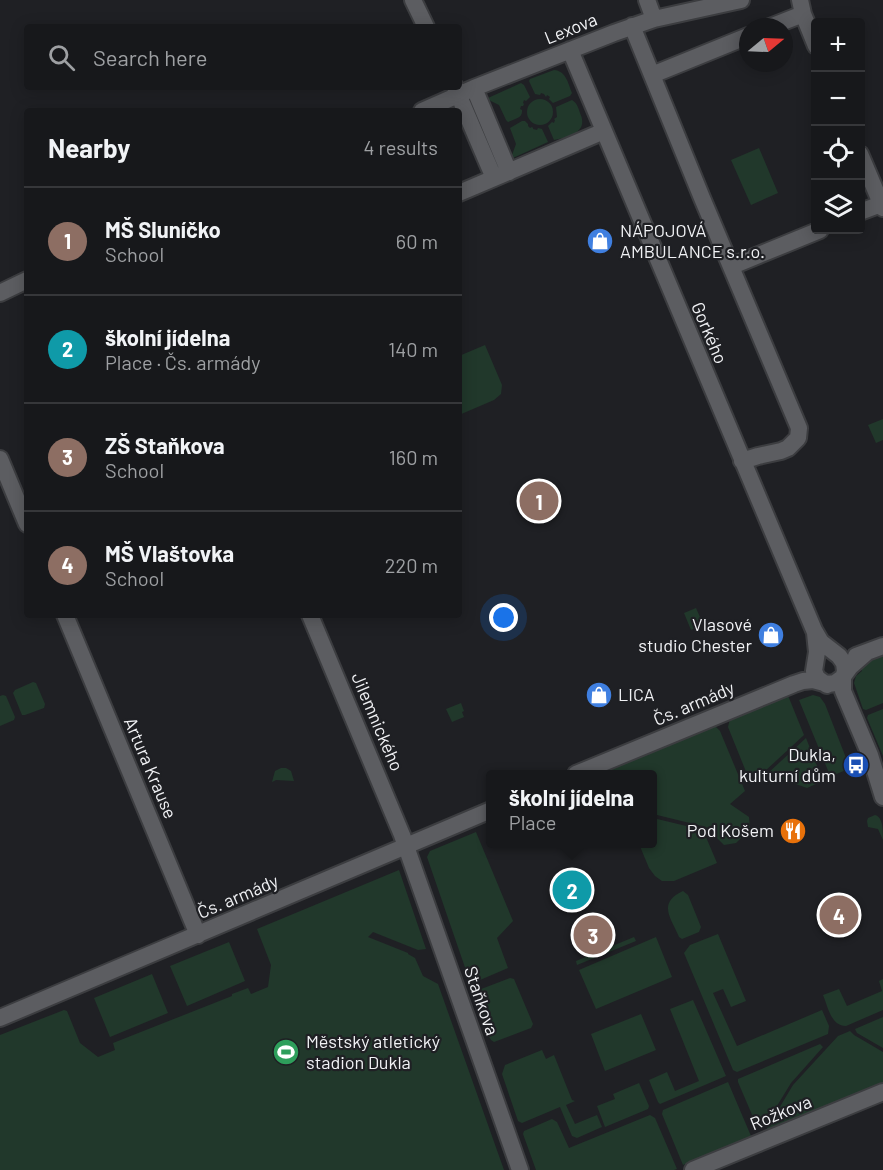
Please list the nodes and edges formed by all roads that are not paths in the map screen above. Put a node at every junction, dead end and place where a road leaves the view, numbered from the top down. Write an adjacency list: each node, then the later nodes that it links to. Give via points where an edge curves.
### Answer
1 (413, 0): 7 (street)
2 (647, 0): 6 (street)
3 (741, 0): 6 (street, Lexova)
4 (801, 7): 5 (street); 9 (street)
5 (784, 18)
6 (654, 19): 8 (street, Lexova)
7 (425, 24)
8 (632, 26): 11 (street, Lexova); 12 (street)
9 (811, 33)
10 (739, 40): 12 (street)
11 (570, 50): 13 (street, Lexova); 15 (street, Gorkého)
12 (652, 75): 22 (street)
13 (463, 90): 14 (street, Lexova); 17 (street)
14 (428, 108)
15 (604, 131): 17 (street); 26 (street, Gorkého)
16 (865, 164): 19 (street)
17 (502, 175): 18 (street)
18 (462, 192)
19 (882, 206): 20 (street)
20 (865, 211)
21 (811, 234): 22 (street)
22 (732, 266): 26 (street, via 799,428 798,438 788,448)
23 (24, 281): 24 (street)
24 (0, 293)
25 (0, 459): 27 (street)
26 (742, 461): 30 (street, Gorkého)
27 (24, 517)
28 (66, 618): 42 (street, Artura Krause)
29 (311, 618): 41 (street, Jilemnického)
30 (814, 630): 33 (street, Gorkého, via 820,642); 34 (street, Gorkého)
31 (883, 646): 32 (street, Čs. armády)
32 (866, 653): 33 (street, Čs. armády, via 853,657); 35 (street, Čs. armády)
33 (835, 654): 34 (street, Čs. armády, via 824,654); 35 (street, Gorkého, via 844,663)
34 (815, 663): 36 (street, Gorkého, via 815,675); 37 (street, Čs. armády)
35 (844, 675): 36 (street, Čs. armády, via 835,683); 39 (street, Gorkého, via 845,697)
36 (824, 683): 37 (street, Čs. armády, via 813,680); 39 (street, Gorkého, via 838,696 847,730)
37 (794, 684): 38 (street, Čs. armády)
38 (586, 770)
39 (883, 798)
40 (486, 812): 41 (street, Čs. armády)
41 (406, 845): 42 (street, Čs. armády); 46 (street, Staňkova)
42 (198, 935): 43 (street, Čs. armády)
43 (0, 1018)
44 (883, 1092): 45 (street, Rožkova)
45 (700, 1169)
46 (520, 1170)

